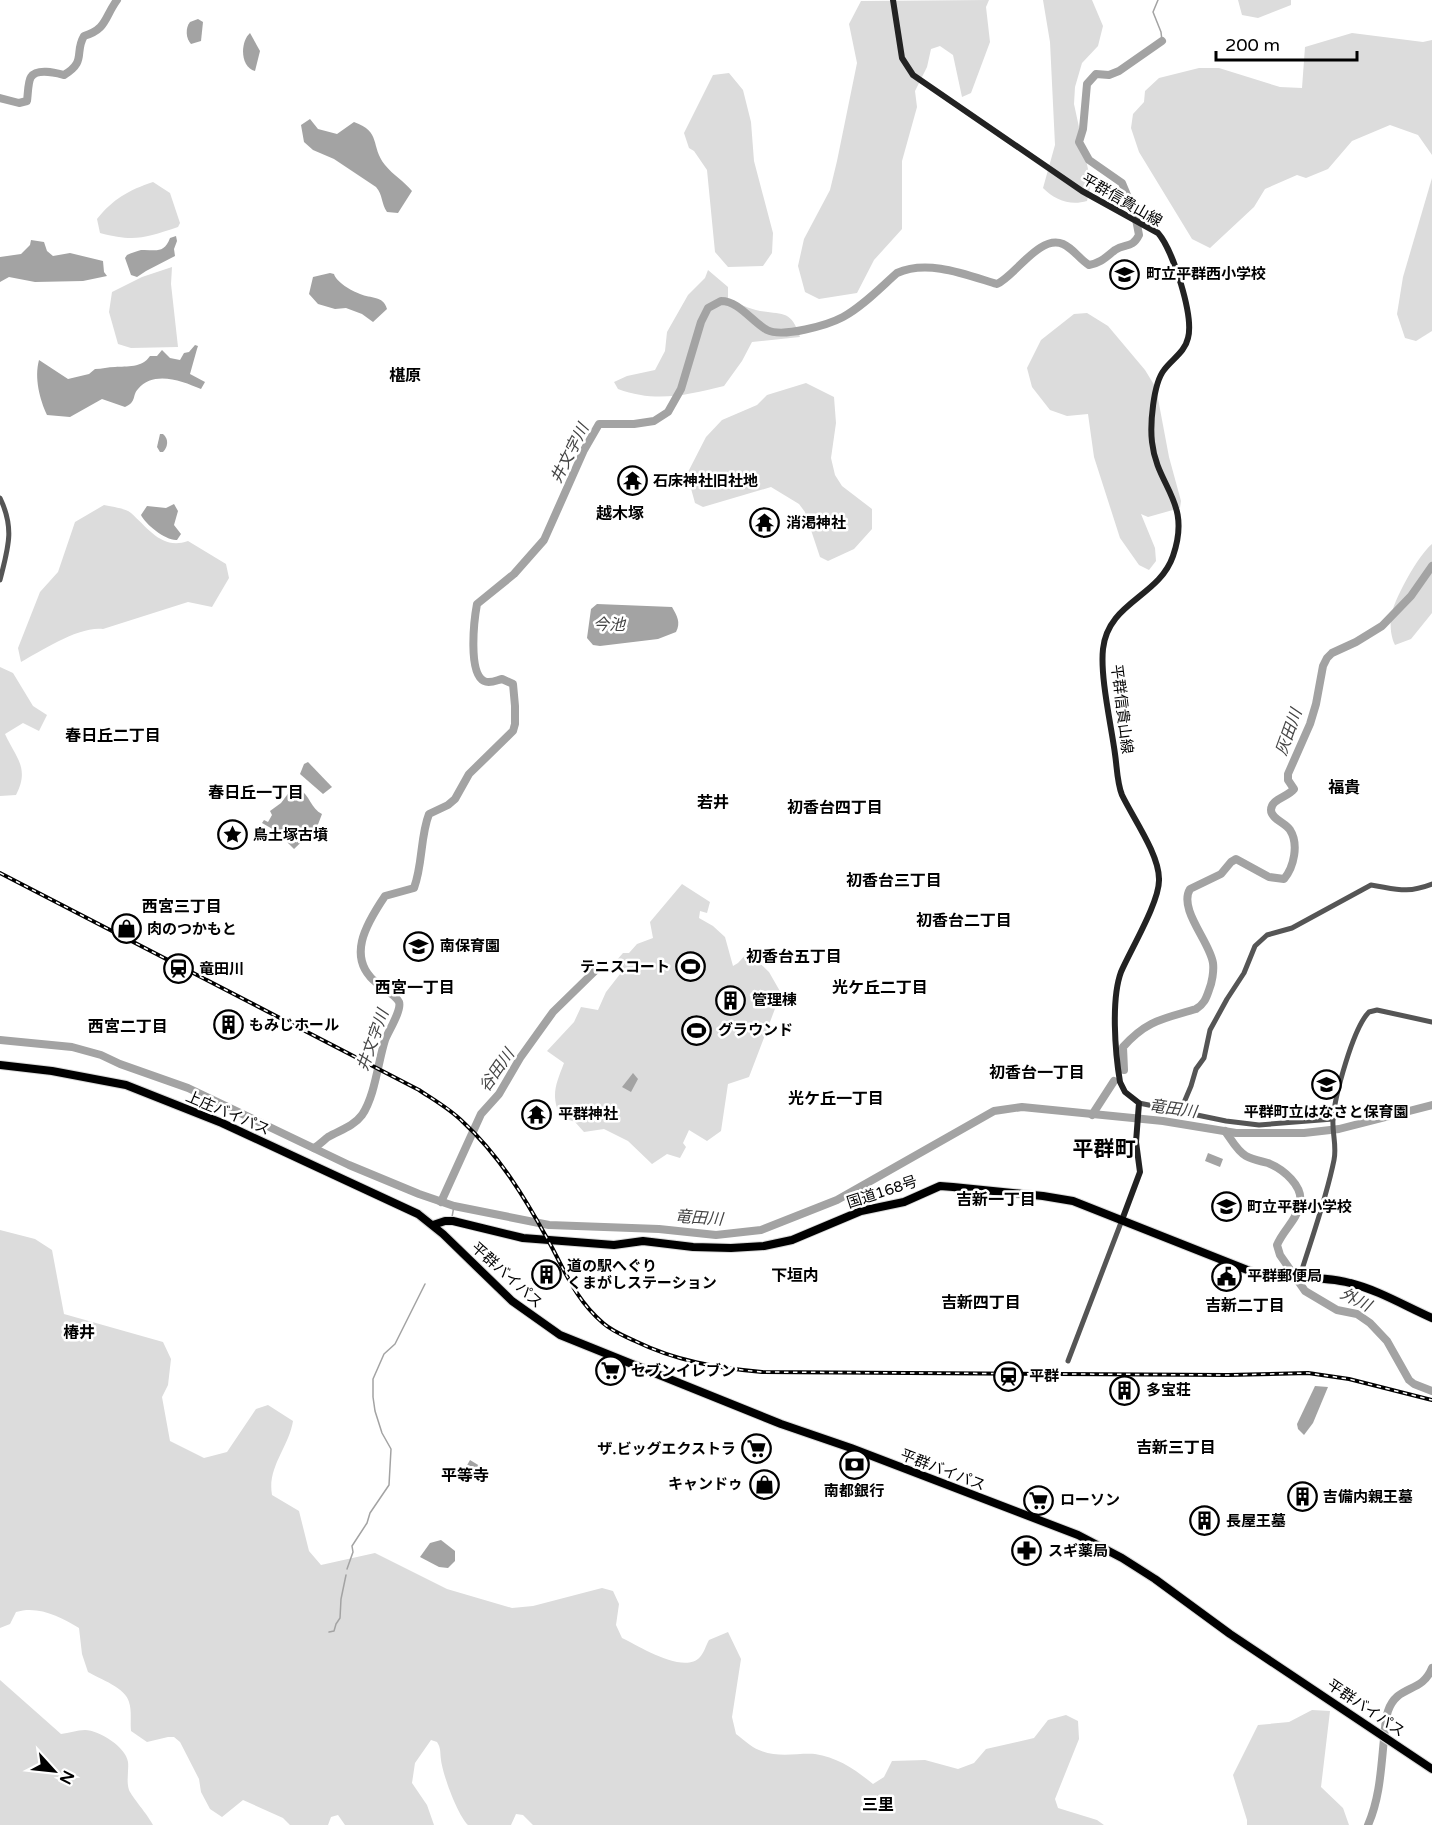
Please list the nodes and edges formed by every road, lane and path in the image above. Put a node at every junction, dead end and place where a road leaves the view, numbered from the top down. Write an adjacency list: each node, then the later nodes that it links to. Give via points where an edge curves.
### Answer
1 (893, 0): 9 (main road, 平群信貴山線, via 902,58 913,75 1082,191 1158,233 1172,255 1181,283 1189,337 1158,381 1152,419 1155,454 1177,511 1177,542 1164,575 1120,612 1103,648 1121,792 1156,861 1160,877 1158,893 1116,990 1120,1082)
2 (0, 498): 4 (street, via 10,532)
3 (0, 549): 4 (street)
4 (8, 550): 5 (street)
5 (0, 580)
6 (1432, 884): 10 (street, via 1401,891 1371,885 1292,928 1267,935 1255,946 1244,973 1210,1030 1204,1058)
7 (1432, 1022): 11 (street, via 1385,1011 1369,1012 1363,1017 1348,1055)
8 (0, 1065): 13 (highway, 上庄バイパス, via 126,1085 222,1123 407,1207)
9 (1139, 1103): 10 (street); 12 (main road, via 1136,1142 1140,1172)
10 (1180, 1112): 11 (street, via 1259,1125)
11 (1333, 1121): 14 (street, via 1334,1160)
12 (1122, 1220): 13 (highway, 国道168号, via 1063,1199 940,1186 904,1202 861,1211 792,1240 753,1247 693,1247 643,1241 614,1245 523,1238 453,1221); 14 (highway, 国道168号, via 1260,1275); 16 (street)
13 (433, 1225): 17 (highway, 平群バイパス, via 512,1300 560,1335 781,1424 1078,1535 1122,1558)
14 (1296, 1279): 15 (highway, 国道168号, via 1350,1283)
15 (1432, 1318)
16 (1068, 1361)
17 (1432, 1769)

